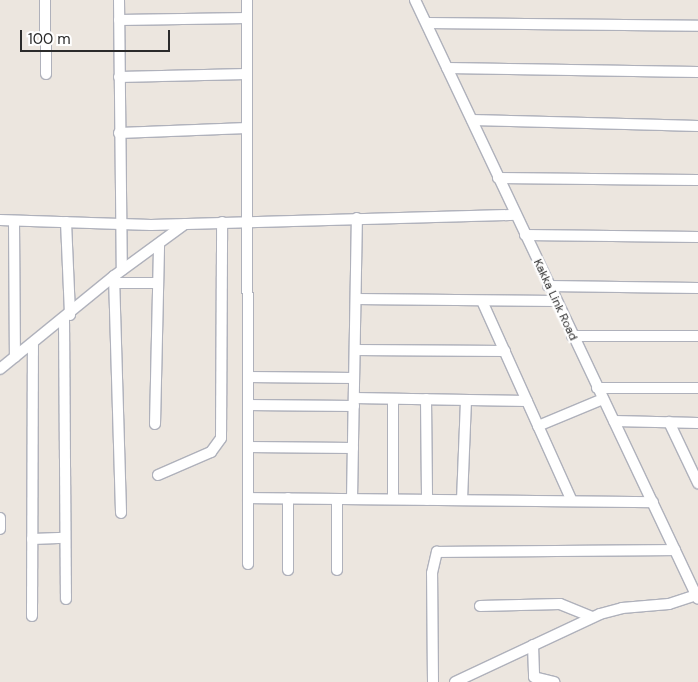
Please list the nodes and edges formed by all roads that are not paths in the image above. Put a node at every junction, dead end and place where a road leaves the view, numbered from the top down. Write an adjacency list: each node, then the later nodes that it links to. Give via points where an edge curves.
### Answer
1 (45, 0): 11 (street)
2 (119, 0): 6 (street)
3 (248, 0): 5 (street)
4 (415, 0): 7 (street, Kakka Link Road)
5 (248, 18): 6 (street); 12 (street)
6 (119, 20): 13 (street)
7 (427, 23): 8 (street); 9 (street, Kakka Link Road)
8 (698, 26)
9 (447, 68): 10 (street); 14 (street, Kakka Link Road)
10 (698, 72)
11 (46, 74)
12 (248, 74): 13 (street); 16 (street)
13 (119, 77): 17 (street)
14 (472, 120): 15 (street); 18 (street, Kakka Link Road)
15 (698, 126)
16 (248, 128): 17 (street); 23 (street)
17 (119, 133): 27 (street)
18 (498, 178): 19 (street); 20 (street, Kakka Link Road)
19 (698, 180)
20 (516, 215): 21 (street); 29 (street, Kakka Link Road)
21 (357, 218): 23 (street); 36 (street)
22 (0, 220): 24 (street)
23 (248, 220): 26 (street); 47 (street)
24 (14, 221): 25 (street); 45 (street)
25 (66, 222): 27 (street); 39 (street)
26 (222, 222): 28 (street); 65 (street, via 221,438 211,452)
27 (119, 224): 28 (street); 32 (street)
28 (184, 224): 31 (street)
29 (525, 235): 30 (street); 34 (street, Kakka Link Road)
30 (698, 237)
31 (158, 245): 32 (street); 33 (street)
32 (116, 276): 33 (street); 39 (street); 76 (street)
33 (158, 283): 61 (street)
34 (548, 286): 35 (street); 38 (street, Kakka Link Road)
35 (698, 288)
36 (356, 299): 37 (street); 43 (street)
37 (482, 301): 38 (street); 44 (street)
38 (556, 301): 40 (street, Kakka Link Road)
39 (67, 317): 42 (street); 79 (street)
40 (572, 336): 41 (street); 49 (street, Kakka Link Road)
41 (698, 336)
42 (33, 343): 45 (street); 80 (street)
43 (355, 350): 44 (street); 48 (street)
44 (505, 351): 55 (street)
45 (15, 357): 46 (street)
46 (0, 370)
47 (248, 377): 48 (street); 57 (street)
48 (354, 378): 56 (street)
49 (597, 388): 50 (street); 53 (street, Kakka Link Road)
50 (698, 388)
51 (393, 399): 52 (street); 56 (street); 71 (street)
52 (426, 399): 54 (street); 72 (street)
53 (603, 399): 58 (street, Kakka Link Road); 62 (street)
54 (466, 400): 55 (street); 73 (street)
55 (527, 401): 62 (street)
56 (354, 402): 57 (street); 64 (street)
57 (248, 404): 63 (street)
58 (614, 421): 59 (street); 75 (street, Kakka Link Road)
59 (669, 422): 60 (street); 66 (street)
60 (698, 423)
61 (154, 424)
62 (538, 426): 74 (street)
63 (248, 447): 64 (street); 67 (street)
64 (353, 448): 70 (street)
65 (158, 476)
66 (698, 483)
67 (248, 498): 68 (street); 82 (street)
68 (288, 498): 69 (street); 83 (street)
69 (337, 499): 70 (street); 84 (street)
70 (352, 499): 71 (street)
71 (393, 499): 72 (street)
72 (427, 500): 73 (street)
73 (462, 500): 74 (street)
74 (572, 501): 75 (street)
75 (653, 502): 81 (street, Kakka Link Road)
76 (121, 513)
77 (0, 518): 78 (street)
78 (0, 529)
79 (65, 538): 80 (street); 86 (street)
80 (32, 539): 88 (street)
81 (675, 550): 85 (street, Kakka Link Road); 91 (street, via 437,552 432,573)
82 (248, 564)
83 (288, 570)
84 (337, 570)
85 (697, 597): 89 (street, via 658,606 612,610)
86 (66, 599)
87 (480, 606): 89 (street, via 560,604)
88 (32, 616)
89 (594, 617): 90 (street)
90 (533, 646): 92 (street); 93 (street, via 534,677)
91 (433, 682)
92 (455, 682)
93 (554, 682)

